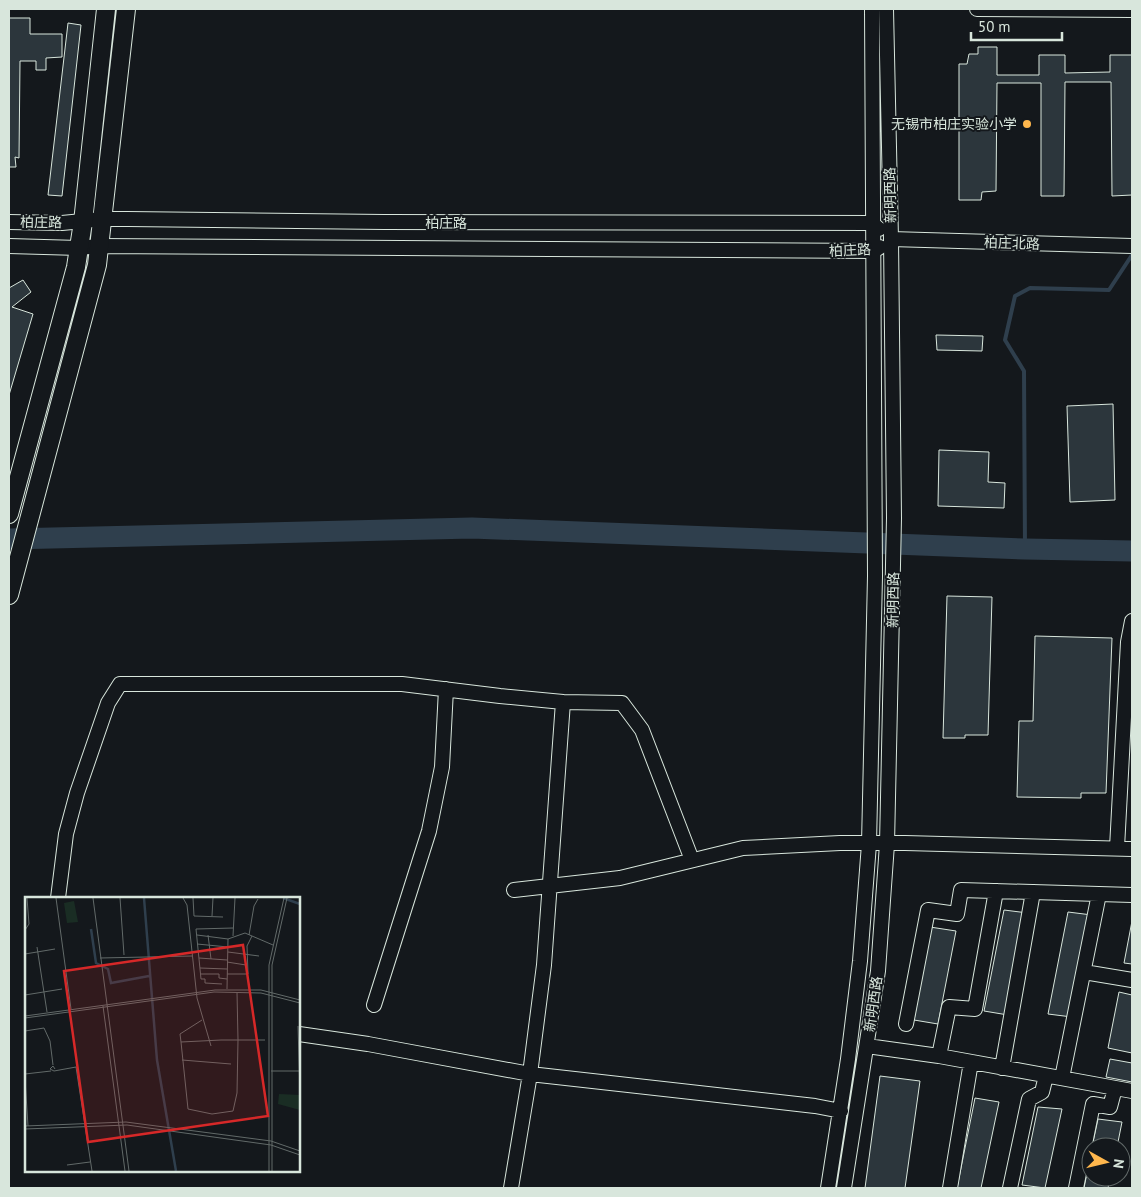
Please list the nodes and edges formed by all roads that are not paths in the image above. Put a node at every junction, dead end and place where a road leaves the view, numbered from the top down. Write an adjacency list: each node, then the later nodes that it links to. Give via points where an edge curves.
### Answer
1 (106, 9): 9 (main road)
2 (126, 9): 7 (main road)
3 (872, 9): 10 (street, 新明西路)
4 (886, 9): 11 (street, 新明西路)
5 (977, 9): 6 (street)
6 (1132, 10)
7 (103, 219): 9 (street, 柏庄路); 10 (street, 柏庄路); 13 (main road)
8 (9, 222): 9 (street, 柏庄路)
9 (83, 222): 15 (main road)
10 (872, 223): 11 (street, 柏庄路); 16 (street, 新明西路)
11 (891, 239): 14 (street, 柏庄北路); 16 (street, 柏庄路); 23 (street, 新明西路, via 894,518)
12 (9, 246): 15 (street, 柏庄路)
13 (99, 246): 15 (street, 柏庄路); 16 (street, 柏庄路); 18 (main road, via 97,265)
14 (1131, 246)
15 (79, 248): 17 (main road)
16 (874, 251): 22 (street, 新明西路, via 876,576)
17 (10, 510)
18 (9, 595)
19 (1132, 621): 24 (street, via 1128,642)
20 (446, 690): 21 (street); 33 (street, via 402,684 120,684 108,704 77,793 66,834); 36 (street, via 442,767 429,831)
21 (563, 702): 26 (street, via 622,702 642,730); 27 (street)
22 (869, 844): 23 (street); 26 (street, via 744,848); 48 (street, 新明西路, via 860,961)
23 (887, 844): 24 (street); 39 (street, 新明西路, via 878,971)
24 (1117, 848): 25 (street)
25 (1132, 849)
26 (692, 860): 27 (street, via 620,878)
27 (550, 886): 28 (street); 43 (street)
28 (514, 890)
29 (996, 891): 30 (street); 37 (street, via 961,890 958,914 928,910); 40 (street, via 975,1010 949,1007)
30 (1033, 892): 31 (street); 42 (street)
31 (1100, 894): 32 (street); 34 (street)
32 (1132, 895)
33 (58, 897)
34 (1084, 972): 35 (street); 45 (street)
35 (1132, 980)
36 (374, 1005)
37 (906, 1024)
38 (300, 1034): 43 (street)
39 (867, 1046): 40 (street); 51 (street, 新明西路)
40 (938, 1056): 41 (street)
41 (971, 1062): 42 (street); 52 (street)
42 (1002, 1068): 44 (street)
43 (530, 1074): 48 (street); 49 (street)
44 (1046, 1076): 45 (street); 53 (street, via 1042,1092 1029,1098)
45 (1062, 1078): 46 (street)
46 (1115, 1088): 47 (street); 54 (street, via 1110,1107 1093,1104)
47 (1132, 1091)
48 (840, 1111): 50 (street, 新明西路)
49 (511, 1188)
50 (828, 1188)
51 (844, 1188)
52 (950, 1188)
53 (1010, 1188)
54 (1076, 1188)

